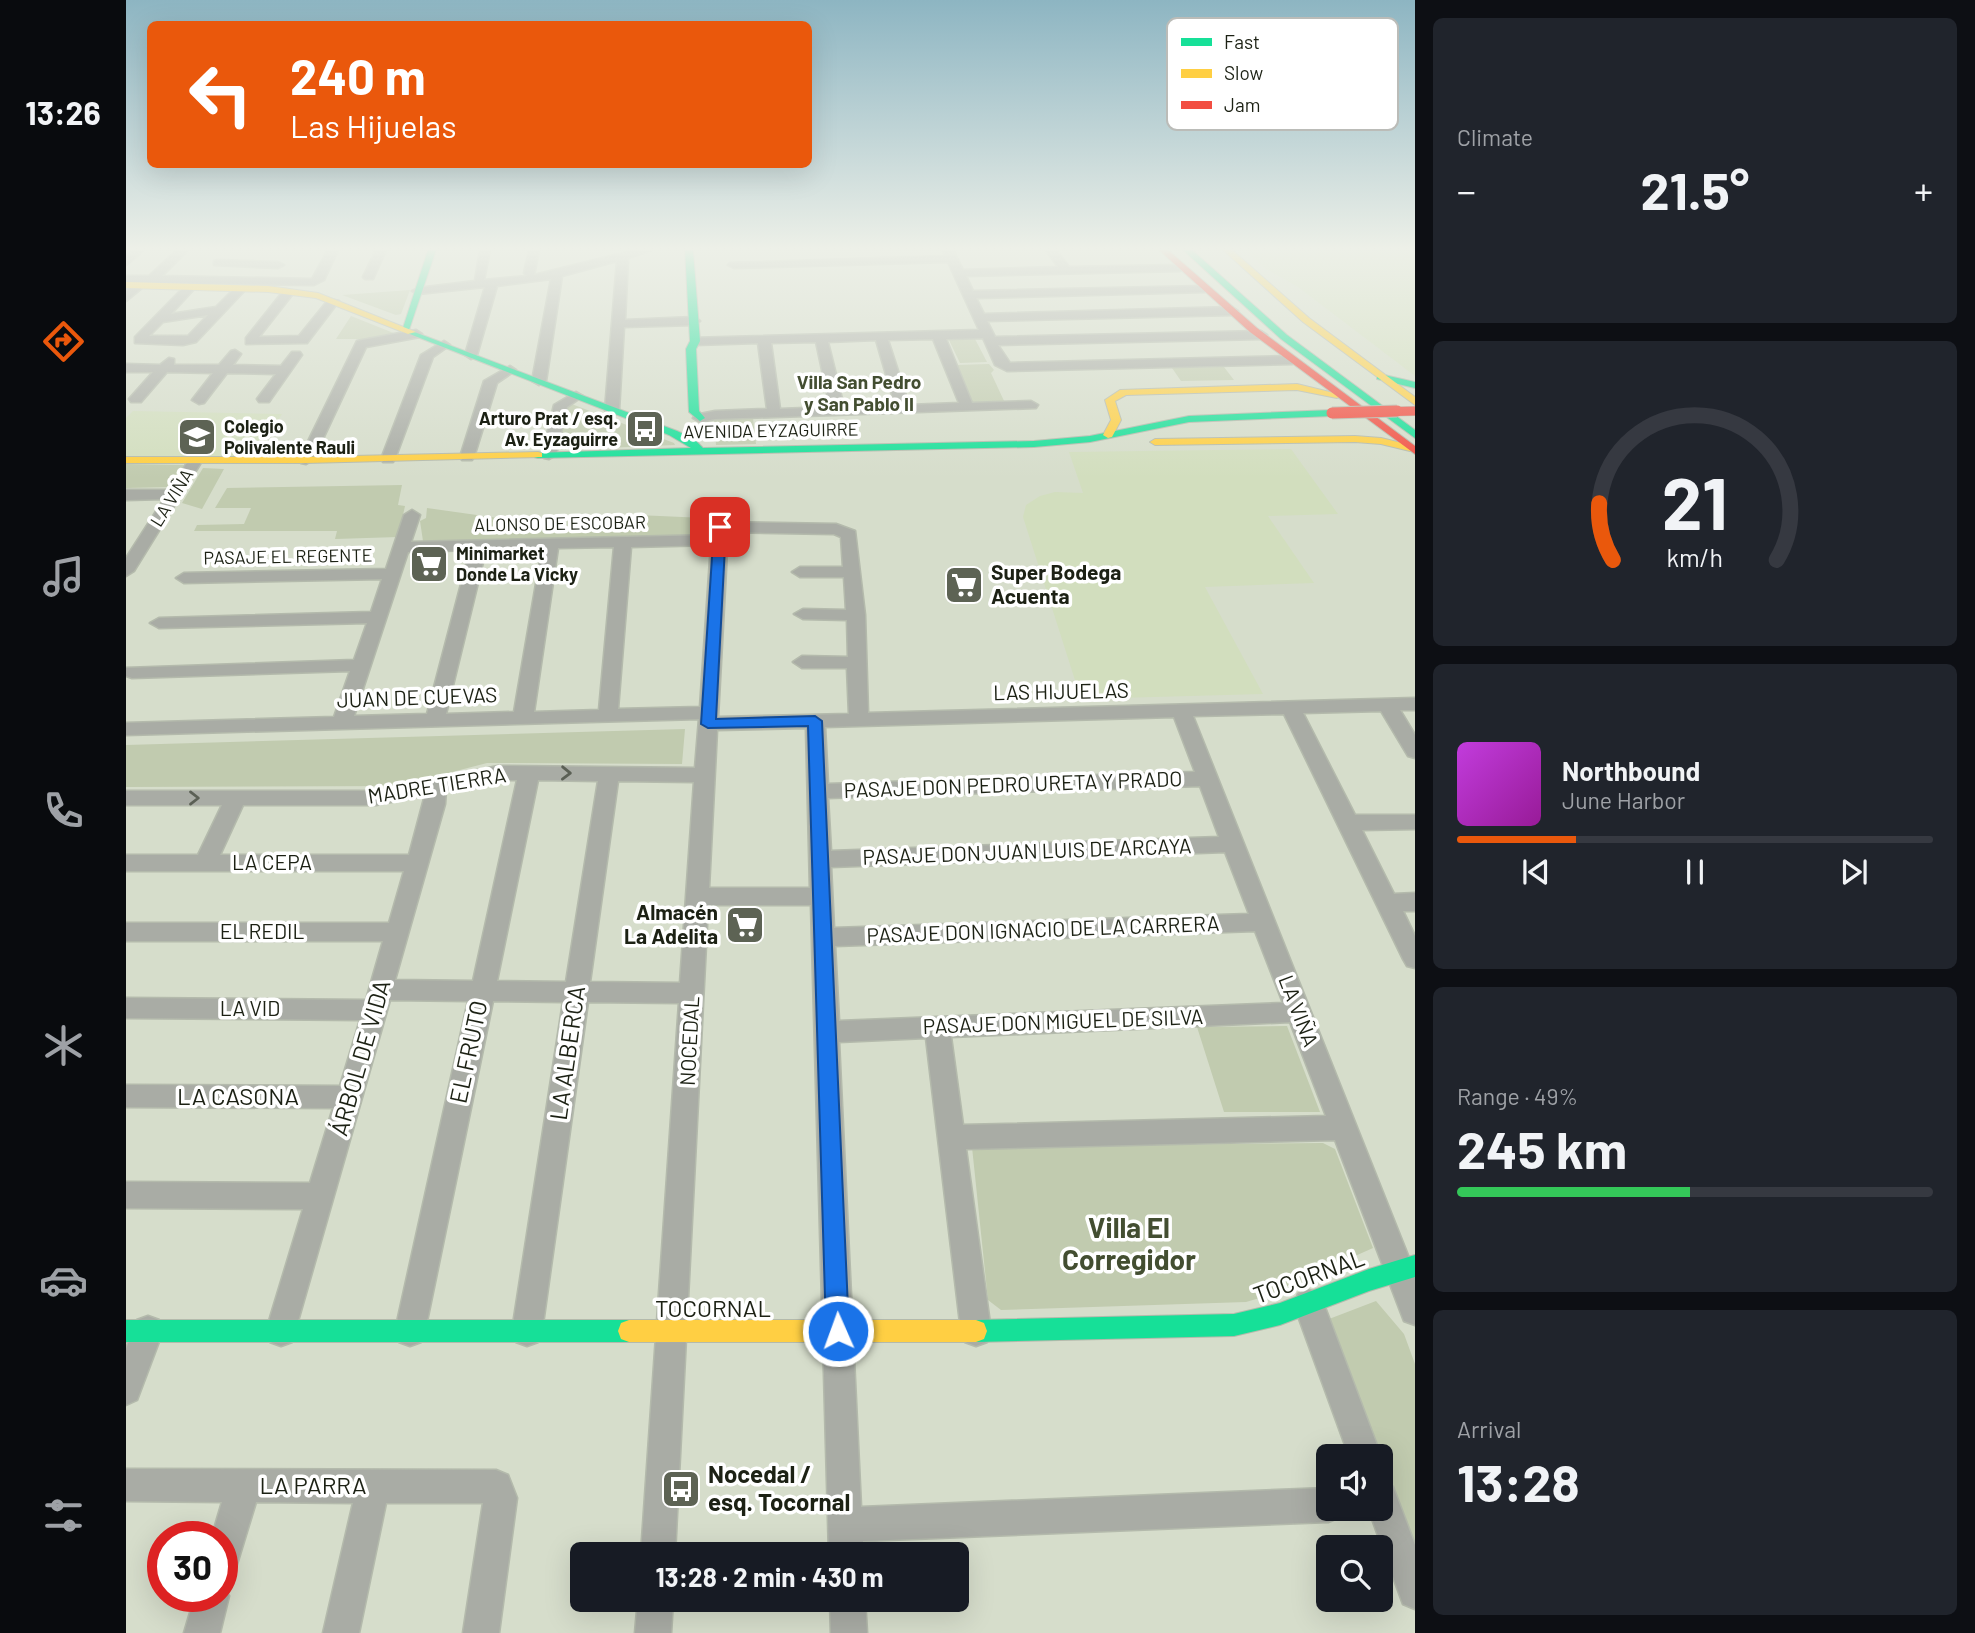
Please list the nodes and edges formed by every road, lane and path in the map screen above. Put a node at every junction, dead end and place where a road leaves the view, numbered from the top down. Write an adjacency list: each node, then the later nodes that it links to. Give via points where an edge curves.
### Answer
1 (151, 326): 2 (street, via 139,340 190,340)
2 (204, 326)
3 (262, 326): 4 (street, via 250,341 301,341)
4 (313, 326)
5 (396, 326): 16 (main road)
6 (412, 326): 16 (main road)
7 (477, 326): 28 (street)
8 (549, 326): 35 (street)
9 (618, 326): 47 (street)
10 (694, 326): 23 (main road)
11 (983, 326): 21 (street)
12 (1250, 326): 18 (main road)
13 (1272, 326): 57 (main road)
14 (1294, 326): 42 (main road)
15 (1315, 326): 42 (main road)
16 (411, 332): 24 (main road); 63 (street, via 397,340 362,343)
17 (938, 335): 19 (street); 21 (street); 45 (street)
18 (1261, 335): 21 (street); 29 (main road)
19 (881, 337): 20 (street); 46 (street)
20 (821, 338): 22 (street); 48 (street)
21 (989, 338): 29 (street, via 1007,367)
22 (764, 339): 23 (street); 49 (street)
23 (695, 341): 50 (main road, via 702,347 705,378 707,410)
24 (444, 345): 28 (main road); 61 (street, via 426,357)
25 (236, 354): 32 (street)
26 (175, 355): 31 (street)
27 (296, 355): 33 (street)
28 (471, 355): 34 (main road)
29 (1298, 365): 36 (main road, via 1305,375 1303,381); 37 (main road)
30 (126, 368): 31 (street)
31 (163, 369): 32 (street); 39 (street)
32 (224, 369): 33 (street); 41 (street)
33 (285, 370): 40 (street)
34 (510, 370): 35 (main road); 60 (street, via 491,381)
35 (539, 381): 38 (main road)
36 (1289, 387): 37 (main road); 44 (main road, via 1130,391 1115,395)
37 (1337, 395): 52 (main road)
38 (576, 396): 47 (main road); 59 (street, via 561,405)
39 (136, 399)
40 (264, 399)
41 (199, 400)
42 (1415, 403): 51 (main road, AVENIDA EYZAGUIRRE, bridge, via 1332,413)
43 (1031, 405): 45 (street)
44 (1111, 405): 51 (main road, via 1142,418); 53 (main road, via 1116,420)
45 (967, 407): 46 (street)
46 (903, 409): 48 (street)
47 (612, 410): 58 (main road, via 682,437)
48 (838, 411): 49 (street)
49 (774, 413): 50 (street)
50 (700, 418): 58 (main road)
51 (1171, 421): 53 (main road, AVENIDA EYZAGUIRRE); 55 (main road, via 1171,434)
52 (1375, 423): 54 (main road, via 1371,432); 57 (main road)
53 (1108, 435): 56 (main road, AVENIDA EYZAGUIRRE)
54 (1355, 439): 55 (main road); 57 (main road)
55 (1187, 442): 56 (main road)
56 (1034, 444): 58 (main road, AVENIDA EYZAGUIRRE)
57 (1413, 445)
58 (701, 452): 59 (main road, AVENIDA EYZAGUIRRE)
59 (549, 455): 60 (main road, AVENIDA EYZAGUIRRE)
60 (467, 457): 61 (main road, AVENIDA EYZAGUIRRE)
61 (388, 458): 63 (main road, AVENIDA EYZAGUIRRE)
62 (126, 460): 64 (main road, AVENIDA EYZAGUIRRE)
63 (306, 460): 64 (main road, AVENIDA EYZAGUIRRE)
64 (195, 461): 65 (street, LA VIÑA)
65 (174, 494): 66 (street); 73 (street, LA VIÑA)
66 (126, 495)
67 (412, 515): 72 (street)
68 (720, 534): 69 (street, ALONSO DE ESCOBAR); 75 (street, ALONSO DE ESCOBAR, via 845,531); 92 (street, NOCEDAL)
69 (623, 542): 70 (street, ALONSO DE ESCOBAR); 90 (street)
70 (551, 544): 71 (street, ALONSO DE ESCOBAR); 91 (street)
71 (479, 545): 72 (street, ALONSO DE ESCOBAR); 93 (street)
72 (401, 547): 76 (street)
73 (126, 570)
74 (800, 572): 75 (street)
75 (852, 572): 79 (street)
76 (393, 574): 77 (street, PASAJE EL REGENTE); 80 (street)
77 (184, 578)
78 (803, 614): 79 (street)
79 (856, 615): 83 (street)
80 (378, 617): 81 (street); 84 (street)
81 (159, 623)
82 (802, 662): 83 (street)
83 (856, 663): 94 (street)
84 (361, 666): 85 (street); 96 (street)
85 (132, 672)
86 (1415, 704): 87 (street, LAS HIJUELAS)
87 (1387, 705): 88 (street, LAS HIJUELAS); 98 (street)
88 (1291, 708): 89 (street, LAS HIJUELAS); 108 (street)
89 (1181, 711): 94 (street, LAS HIJUELAS); 102 (street, LA VIÑA)
90 (608, 716): 91 (street, JUAN DE CUEVAS); 92 (street, JUAN DE CUEVAS)
91 (523, 718): 93 (street, JUAN DE CUEVAS)
92 (709, 718): 95 (street, LAS HIJUELAS); 101 (street, NOCEDAL)
93 (435, 720): 96 (street, JUAN DE CUEVAS)
94 (859, 720): 95 (street, LAS HIJUELAS)
95 (815, 721): 104 (street)
96 (342, 723): 97 (street, JUAN DE CUEVAS)
97 (126, 729)
98 (1415, 751)
99 (529, 773): 100 (street, MADRE TIERRA, one-way to 100); 103 (street, MADRE TIERRA, via 482,775); 123 (street, EL FRUTO)
100 (609, 774): 101 (street, MADRE TIERRA); 124 (street, LA ALBERCA)
101 (706, 775): 114 (street, NOCEDAL)
102 (1208, 779): 104 (street, PASAJE DON PEDRO URETA Y PRADO); 109 (street, LA VIÑA)
103 (436, 785): 106 (street, MADRE TIERRA, via 376,798); 113 (street, ÁRBOL DE VIDA)
104 (818, 791): 110 (street)
105 (126, 798): 106 (street, MADRE TIERRA, one-way to 106)
106 (236, 798): 112 (street)
107 (1415, 822): 108 (street)
108 (1348, 823): 117 (street)
109 (1233, 844): 110 (street, PASAJE DON JUAN LUIS DE ARCAYA); 118 (street, LA VIÑA)
110 (820, 859): 115 (street)
111 (126, 863): 112 (street, LA CEPA)
112 (205, 863): 113 (street, LA CEPA)
113 (418, 863): 120 (street, ÁRBOL DE VIDA)
114 (698, 896): 115 (street); 125 (street, NOCEDAL)
115 (822, 897): 121 (street)
116 (1415, 902): 117 (street)
117 (1387, 903): 122 (street)
118 (1264, 922): 121 (street, PASAJE DON IGNACIO DE LA CARRERA); 128 (street, LA VIÑA)
119 (126, 932): 120 (street, EL REDIL)
120 (398, 932): 126 (street, ÁRBOL DE VIDA)
121 (823, 937): 130 (street)
122 (1415, 960)
123 (482, 991): 124 (street, LA VID); 126 (street, LA VID); 142 (street, EL FRUTO)
124 (577, 992): 125 (street, LA VID); 143 (street, LA ALBERCA)
125 (692, 993): 144 (street, NOCEDAL)
126 (378, 1000): 127 (street, LA VID); 132 (street, ÁRBOL DE VIDA)
127 (126, 1008)
128 (1299, 1012): 129 (street, PASAJE DON MIGUEL DE SILVA); 133 (street, LA VIÑA)
129 (937, 1027): 130 (street, PASAJE DON MIGUEL DE SILVA); 134 (street)
130 (827, 1032): 145 (street)
131 (126, 1096): 132 (street, LA CASONA)
132 (349, 1097): 136 (street, ÁRBOL DE VIDA)
133 (1344, 1128): 134 (street); 137 (street, LA VIÑA)
134 (951, 1137): 146 (street)
135 (126, 1195): 136 (street)
136 (320, 1196): 141 (street, ÁRBOL DE VIDA)
137 (1407, 1267): 138 (main road, TOCORNAL); 139 (street, LA VIÑA)
138 (1309, 1305): 146 (main road, TOCORNAL, via 1234,1325); 148 (street)
139 (1415, 1310)
140 (137, 1331): 141 (main road, TOCORNAL); 147 (street)
141 (281, 1331): 142 (main road, TOCORNAL)
142 (410, 1331): 143 (main road, TOCORNAL)
143 (527, 1331): 144 (main road, TOCORNAL)
144 (672, 1331): 145 (main road, TOCORNAL); 156 (street, NOCEDAL)
145 (838, 1331): 146 (main road, TOCORNAL); 155 (street)
146 (976, 1331)
147 (126, 1389)
148 (1361, 1444)
149 (126, 1485): 150 (street, LA PARRA)
150 (244, 1485): 151 (street, LA PARRA); 153 (street)
151 (373, 1486): 162 (street); 163 (street, LA PARRA, via 499,1490)
152 (1316, 1506): 155 (street)
153 (234, 1521)
154 (1388, 1521): 157 (street)
155 (846, 1539)
156 (659, 1542)
157 (1415, 1592)
158 (208, 1612): 161 (street)
159 (655, 1612): 164 (street)
160 (848, 1612): 165 (street)
161 (202, 1633)
162 (341, 1633)
163 (481, 1633)
164 (653, 1633)
165 (849, 1633)

